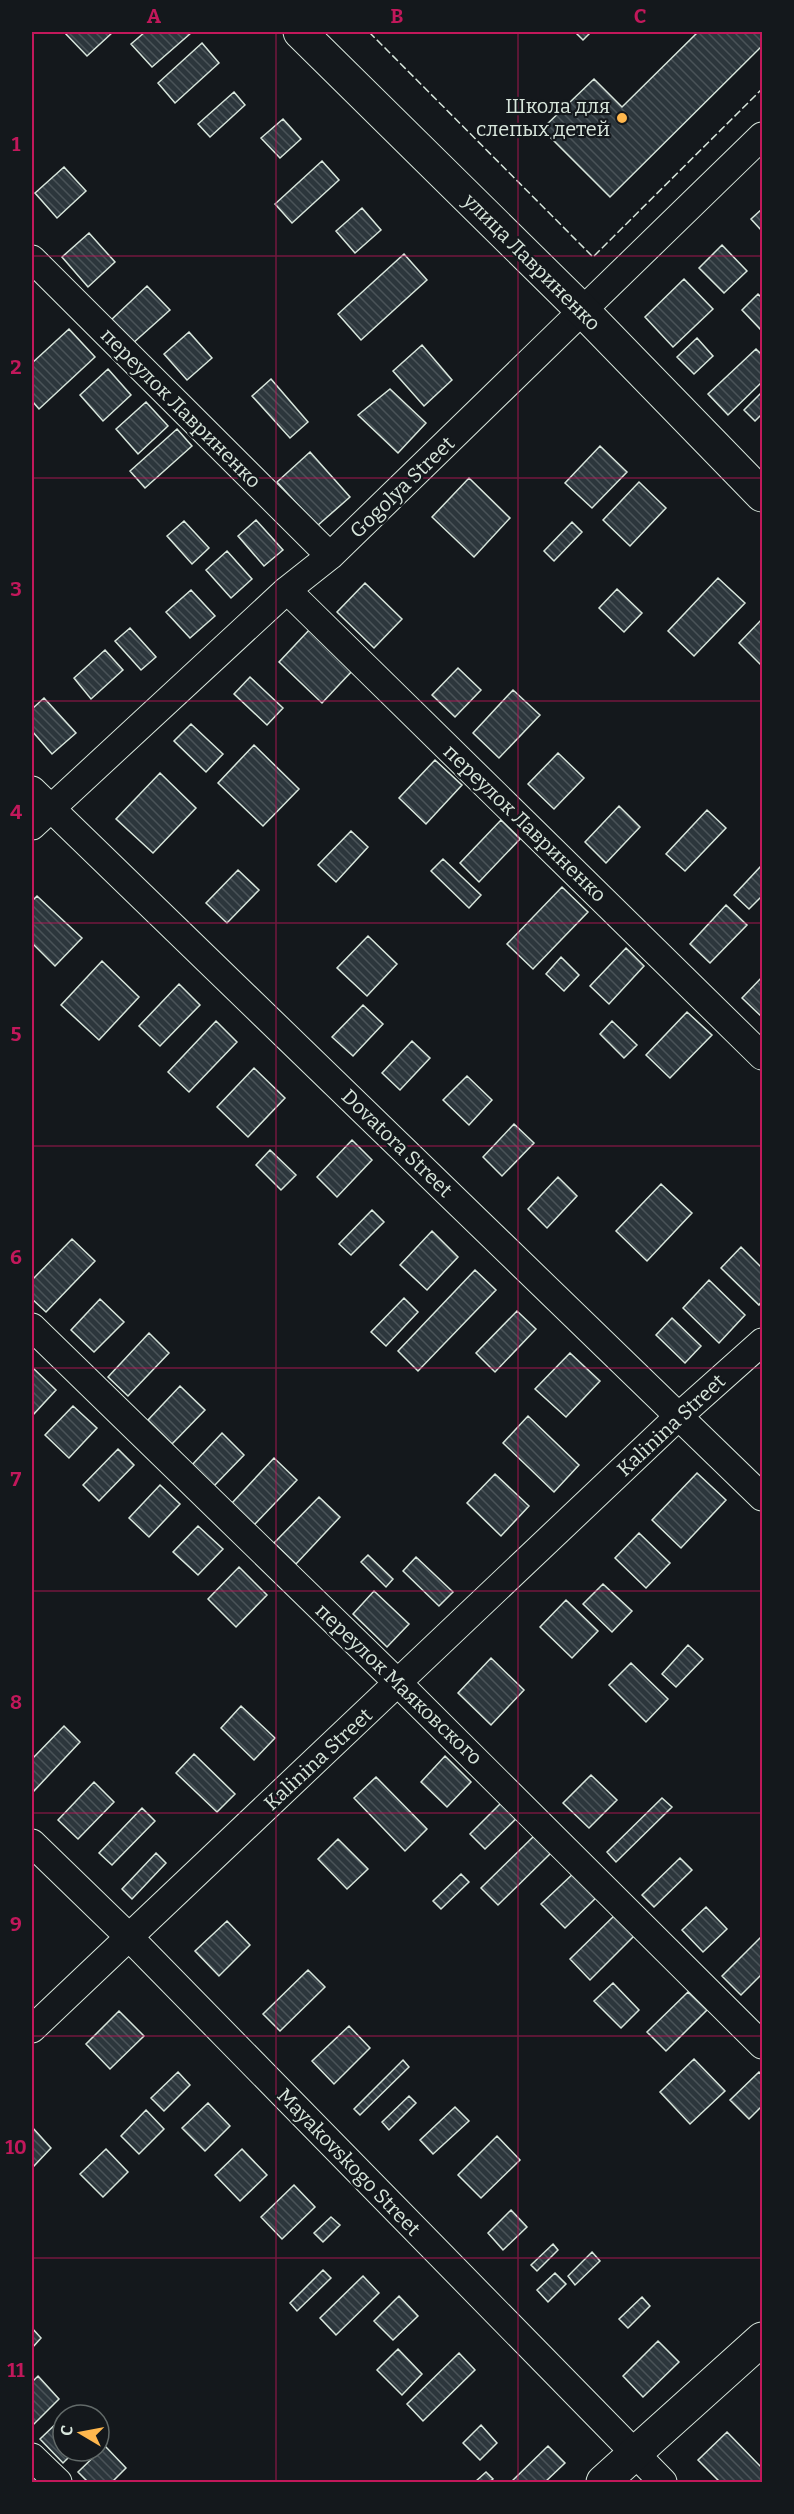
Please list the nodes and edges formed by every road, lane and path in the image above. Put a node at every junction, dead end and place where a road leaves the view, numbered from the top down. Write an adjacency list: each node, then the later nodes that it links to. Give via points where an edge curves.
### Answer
1 (300, 32): 4 (main road, улица Лавриненко)
2 (762, 136): 4 (street, Gogolya Street)
3 (32, 259): 6 (street, переулок Лавриненко)
4 (584, 312): 5 (main road, улица Лавриненко); 6 (street, Gogolya Street)
5 (762, 495)
6 (330, 556): 7 (street, Gogolya Street)
7 (287, 590): 9 (street, Gogolya Street); 11 (street, переулок Лавриненко)
8 (32, 790): 9 (street, Dovatora Street)
9 (52, 808): 10 (street, Gogolya Street); 14 (street, Dovatora Street)
10 (32, 826)
11 (762, 1056)
12 (32, 1327): 16 (street, переулок Маяковского)
13 (762, 1342): 14 (street, Kalinina Street)
14 (679, 1416): 15 (street, Dovatora Street); 16 (street, Kalinina Street)
15 (762, 1497)
16 (398, 1683): 18 (street, Kalinina Street); 20 (street, переулок Маяковского)
17 (32, 1843): 18 (street, Mayakovskogo Street)
18 (129, 1937): 19 (street, Kalinina Street); 22 (street, Mayakovskogo Street)
19 (32, 2029)
20 (762, 2045)
21 (762, 2339): 22 (main road)
22 (634, 2454): 25 (main road); 26 (street, Mayakovskogo Street)
23 (32, 2457): 24 (street)
24 (58, 2482)
25 (603, 2482)
26 (663, 2482)

